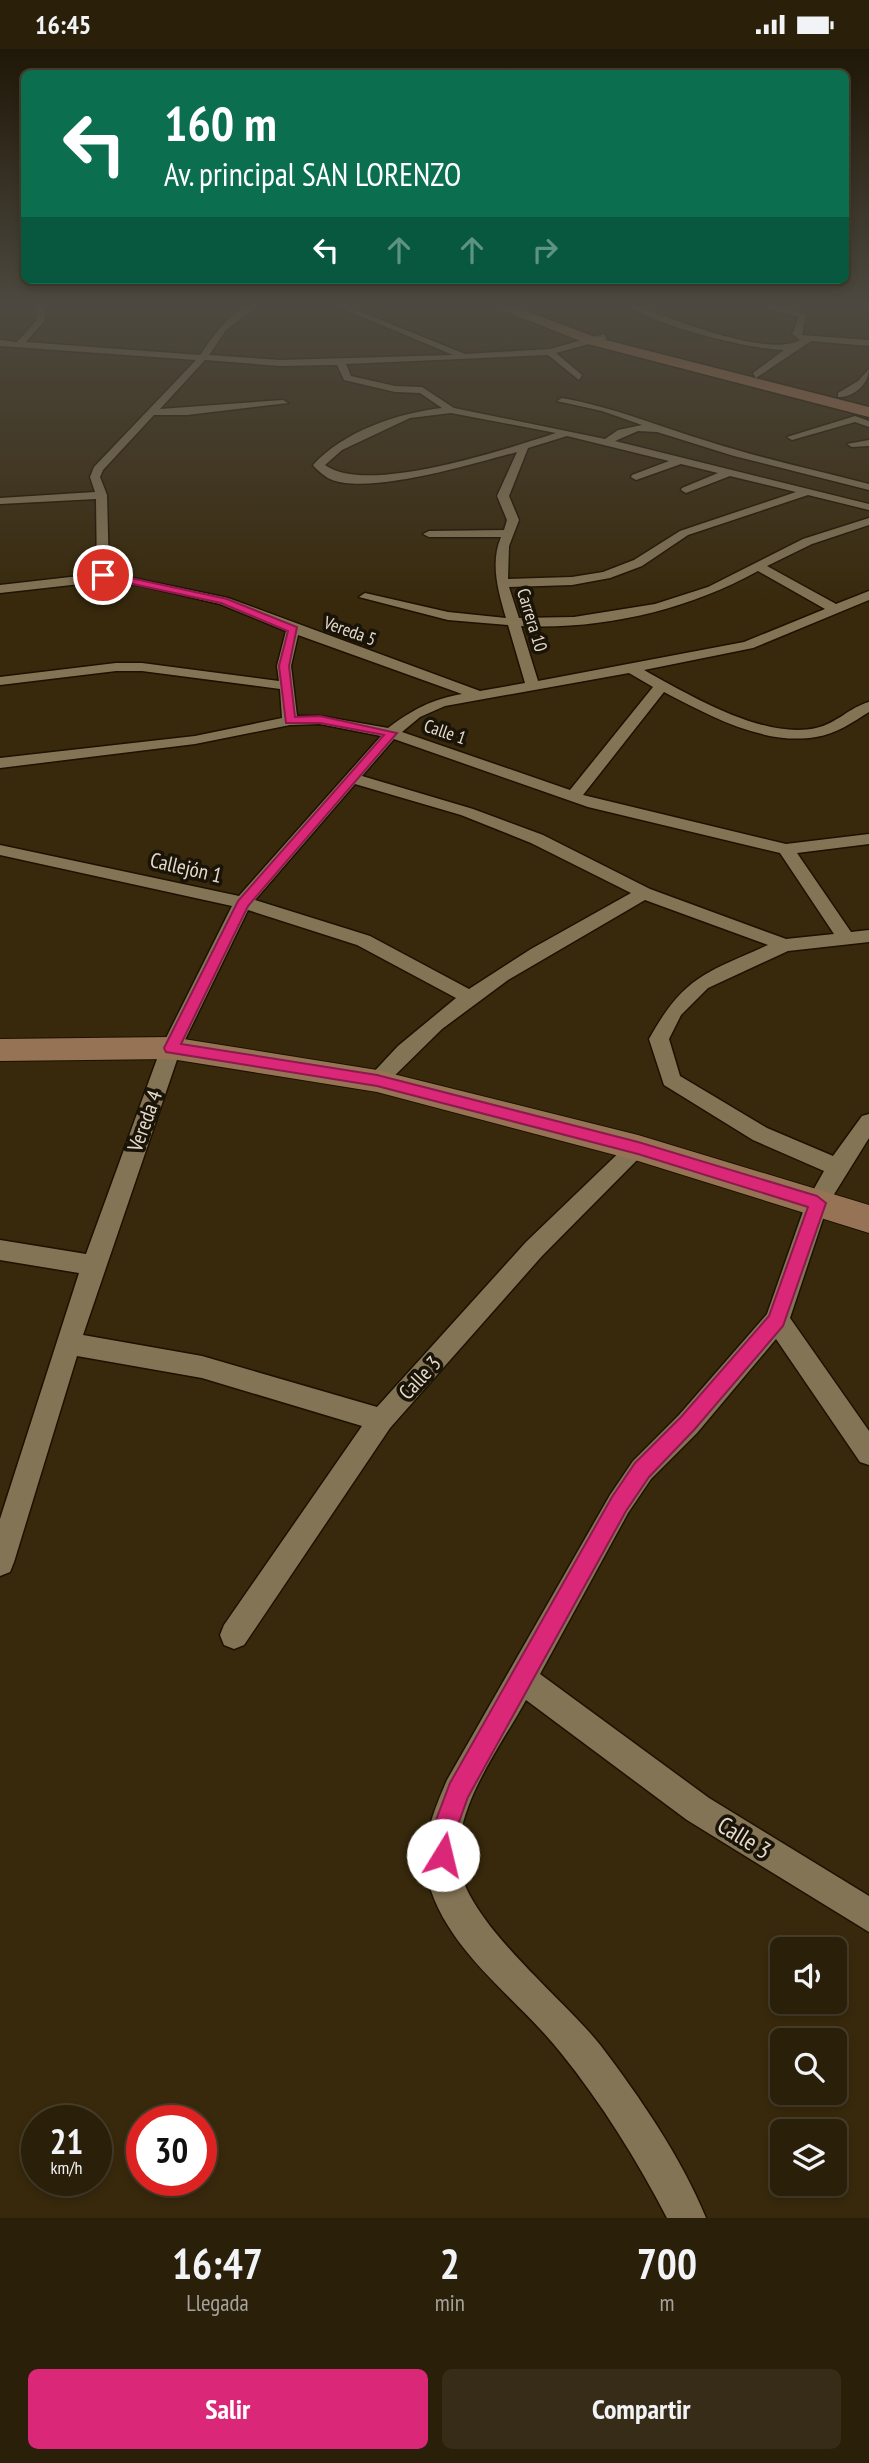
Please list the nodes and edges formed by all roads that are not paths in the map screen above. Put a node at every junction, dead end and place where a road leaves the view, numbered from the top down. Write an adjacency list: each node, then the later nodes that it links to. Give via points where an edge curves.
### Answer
1 (161, 404): 7 (street)
2 (271, 404): 7 (street)
3 (444, 404): 6 (street)
4 (581, 404): 10 (street)
5 (823, 404): 8 (main road)
6 (451, 409): 11 (street); 16 (street, via 408,415 338,448 318,465 325,474 345,479 385,477 438,469)
7 (154, 412): 23 (street, via 97,469)
8 (864, 416): 9 (street); 12 (street)
9 (869, 424)
10 (658, 429): 13 (street, via 622,432); 20 (street)
11 (566, 433): 13 (street); 16 (street)
12 (792, 437)
13 (607, 442): 17 (street)
14 (852, 443): 15 (street)
15 (869, 443)
16 (524, 446): 27 (street, Carrera 10, via 503,496 513,520)
17 (682, 460): 18 (street); 19 (street)
18 (730, 472): 21 (street); 22 (street)
19 (636, 477)
20 (869, 487)
21 (686, 490)
22 (810, 491): 25 (street); 31 (street, via 684,533 616,573)
23 (101, 495): 24 (street); 30 (street)
24 (0, 501)
25 (869, 507)
26 (869, 521): 29 (street, via 800,544)
27 (510, 533): 28 (street); 31 (street, Carrera 10, via 503,546)
28 (429, 534)
29 (758, 566): 35 (street); 36 (street, via 699,594 646,609)
30 (103, 575): 32 (street, Vereda 5); 37 (street, Vereda 5, via 223,601)
31 (502, 583): 36 (street, Carrera 10)
32 (0, 589)
33 (869, 595): 35 (street, Vereda 4)
34 (365, 597): 36 (street, via 435,615)
35 (835, 609): 38 (street, Vereda 4, via 748,645)
36 (516, 624): 40 (street, Carrera 10)
37 (293, 629): 42 (street, via 284,666); 43 (street, Vereda 5)
38 (631, 669): 40 (street, Vereda 4); 41 (street)
39 (0, 681): 42 (street, via 142,667)
40 (533, 686): 43 (street, Vereda 4)
41 (661, 686): 44 (street, via 720,713 791,733 816,733); 49 (street)
42 (285, 687): 45 (street)
43 (483, 697): 46 (street, Vereda 4, via 441,702 415,714)
44 (869, 706)
45 (290, 720): 46 (street, Calle 1, via 320,720); 47 (street, Calle 1, via 195,740)
46 (391, 733): 48 (street, Vereda 4); 49 (street, Calle 1)
47 (0, 762)
48 (351, 778): 53 (street, via 537,839); 54 (street, Vereda 4)
49 (573, 797): 51 (street, Calle 1)
50 (869, 839): 51 (street, Calle 1)
51 (786, 849): 56 (street)
52 (1, 851): 54 (street, Callejón 1)
53 (644, 893): 57 (street); 58 (street)
54 (242, 904): 58 (street, Callejón 1, via 348,934); 59 (street, Vereda 4)
55 (869, 936): 56 (street)
56 (848, 940): 57 (street)
57 (785, 945): 64 (street, via 701,983 674,1011 659,1039 671,1080 760,1134)
58 (471, 998): 61 (street, via 414,1040)
59 (171, 1048): 60 (main road); 61 (main road); 68 (street, Vereda 4)
60 (0, 1050)
61 (377, 1080): 63 (main road)
62 (869, 1122): 64 (street)
63 (638, 1148): 65 (main road); 71 (street, Calle 3, via 534,1249)
64 (837, 1167): 65 (street)
65 (817, 1203): 66 (main road); 69 (street)
66 (869, 1219)
67 (0, 1250): 68 (street)
68 (93, 1265): 70 (street, Vereda 4)
69 (777, 1320): 72 (street); 75 (street, via 642,1470)
70 (69, 1344): 71 (street, via 202,1367); 73 (street, Vereda 4)
71 (381, 1420): 74 (street, Calle 3)
72 (869, 1453)
73 (0, 1562)
74 (234, 1635)
75 (522, 1679): 76 (street, Calle 3, via 698,1809); 77 (street, via 458,1791 442,1836 443,1873 460,1915 572,2039 656,2158)
76 (869, 1915)
77 (687, 2218)

